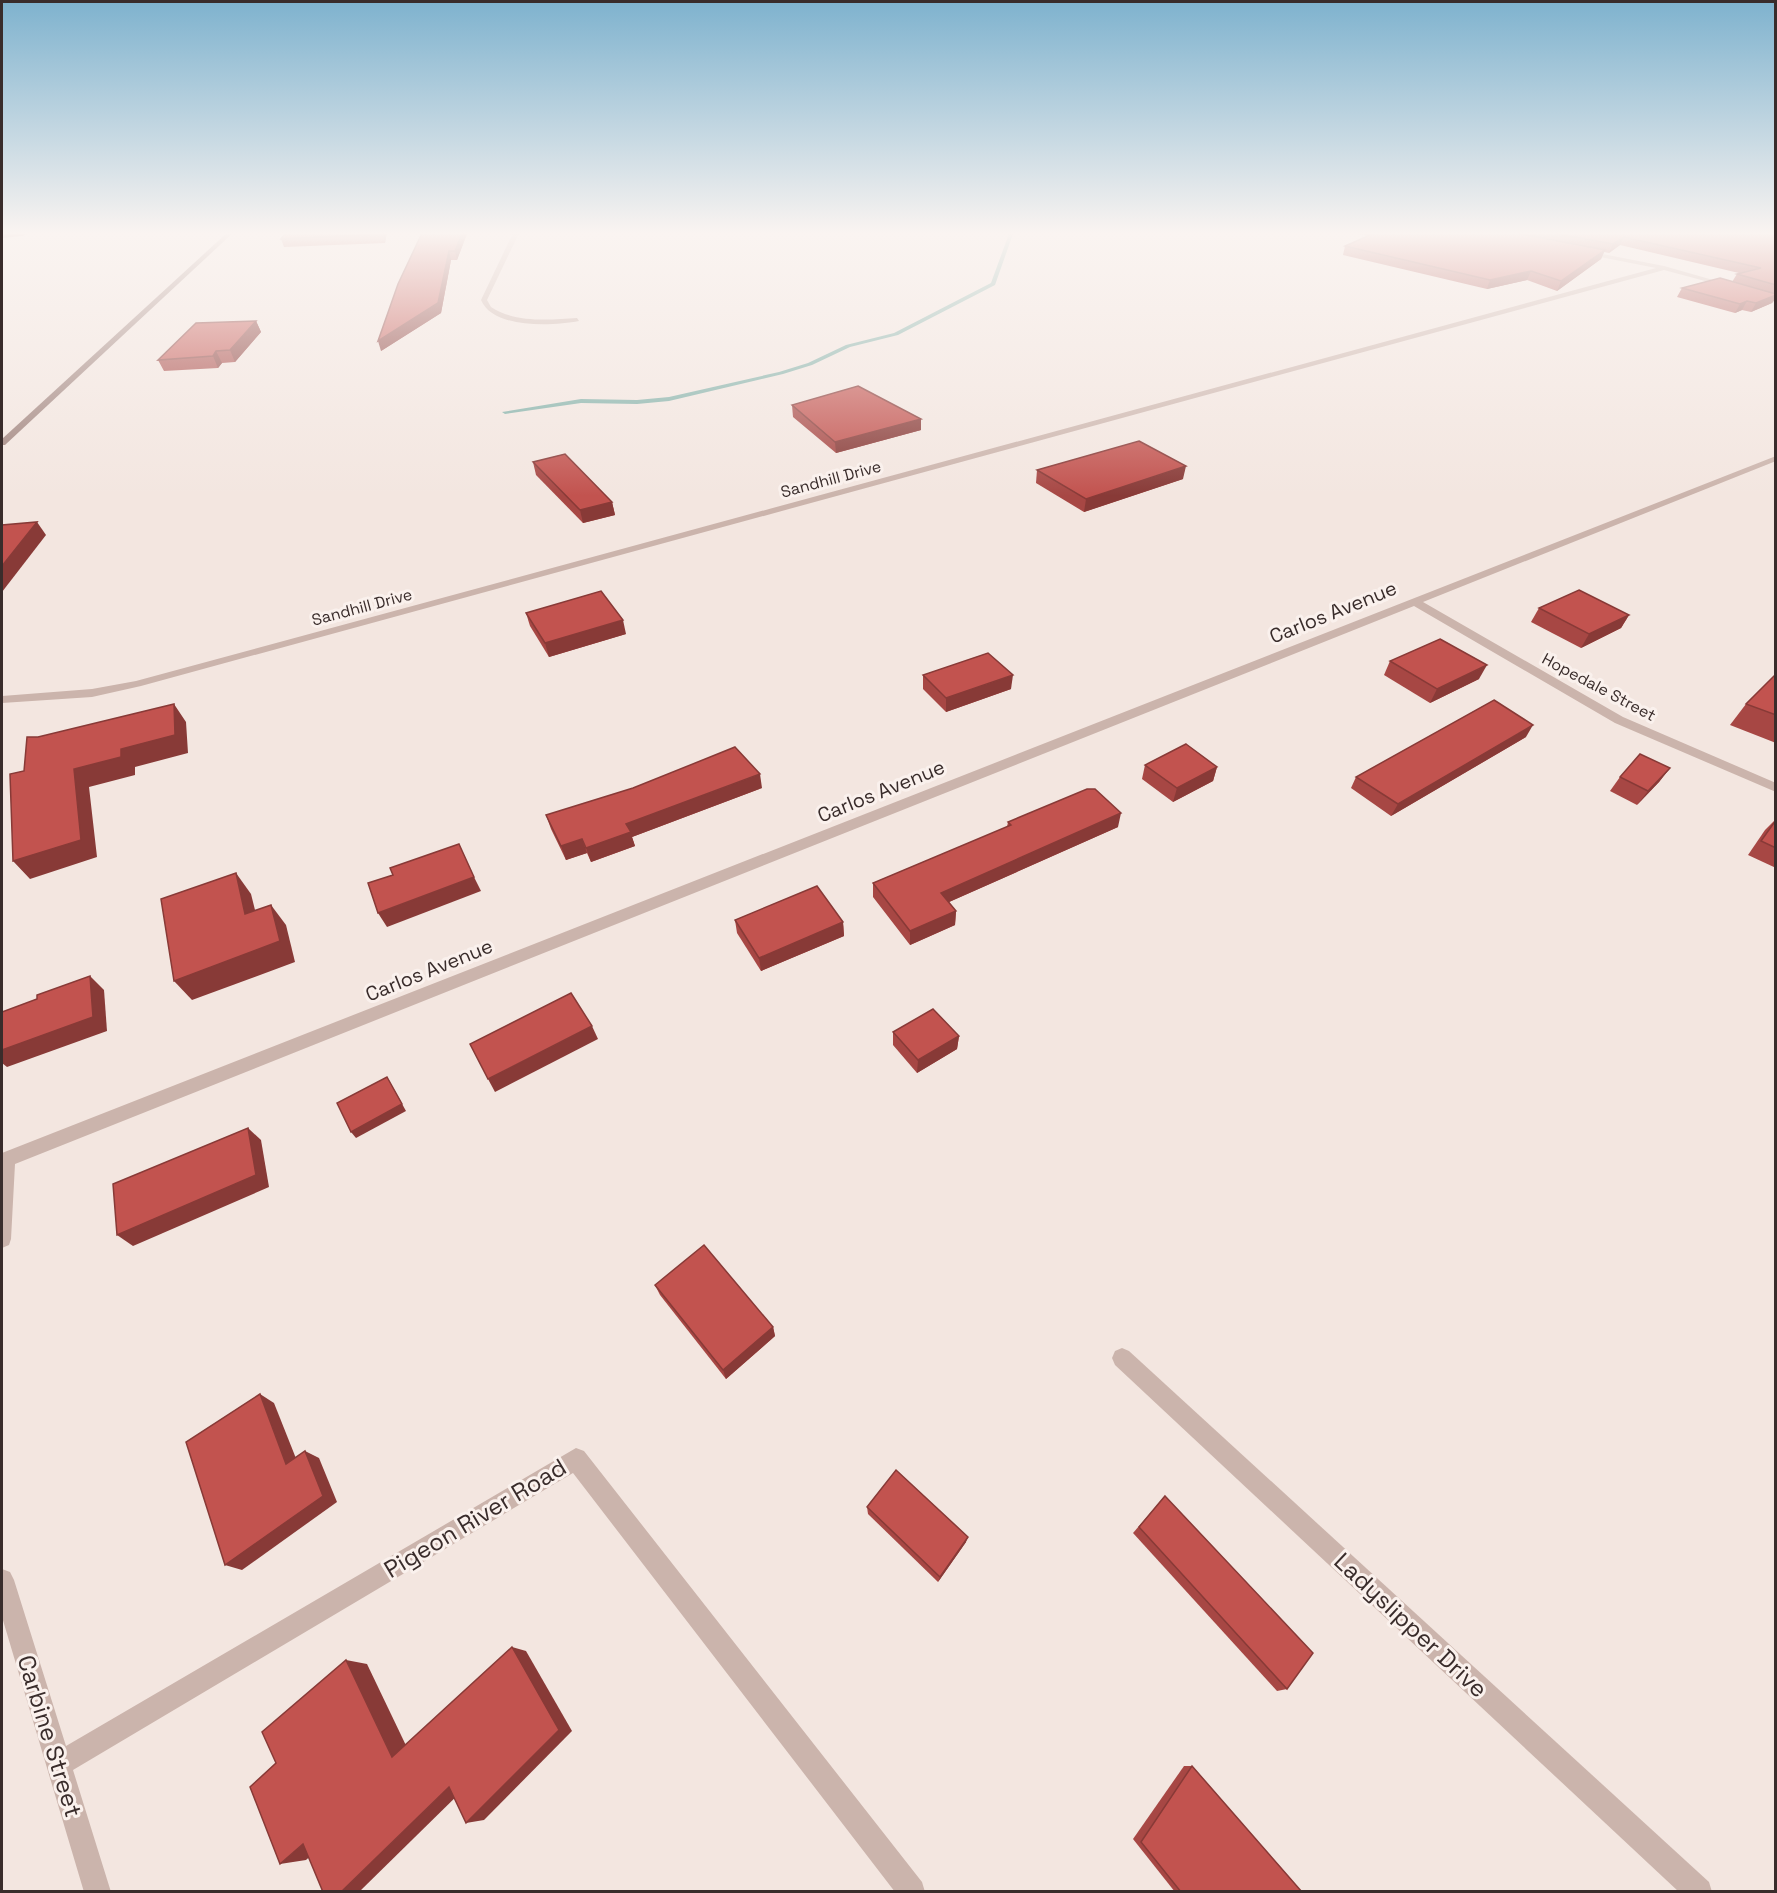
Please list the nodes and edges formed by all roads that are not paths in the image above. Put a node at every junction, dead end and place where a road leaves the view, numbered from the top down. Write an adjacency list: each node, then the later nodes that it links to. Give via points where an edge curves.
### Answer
1 (136, 319): 5 (street)
2 (512, 319): 4 (street)
3 (1476, 319): 8 (street, Sandhill Drive, via 137,684 92,693)
4 (577, 320)
5 (2, 443)
6 (1776, 458): 7 (street, Carlos Avenue)
7 (1414, 601): 9 (street, Hopedale Street, via 1619,720); 10 (street, Carlos Avenue)
8 (2, 700)
9 (1776, 788)
10 (4, 1160): 11 (street)
11 (2, 1239)
12 (1122, 1358): 17 (street, Ladyslipper Drive)
13 (2, 1580): 14 (street, Carbine Street)
14 (58, 1765): 15 (street, Carbine Street); 16 (street, Pigeon River Road, via 576,1459)
15 (98, 1892)
16 (912, 1892)
17 (1699, 1892)

